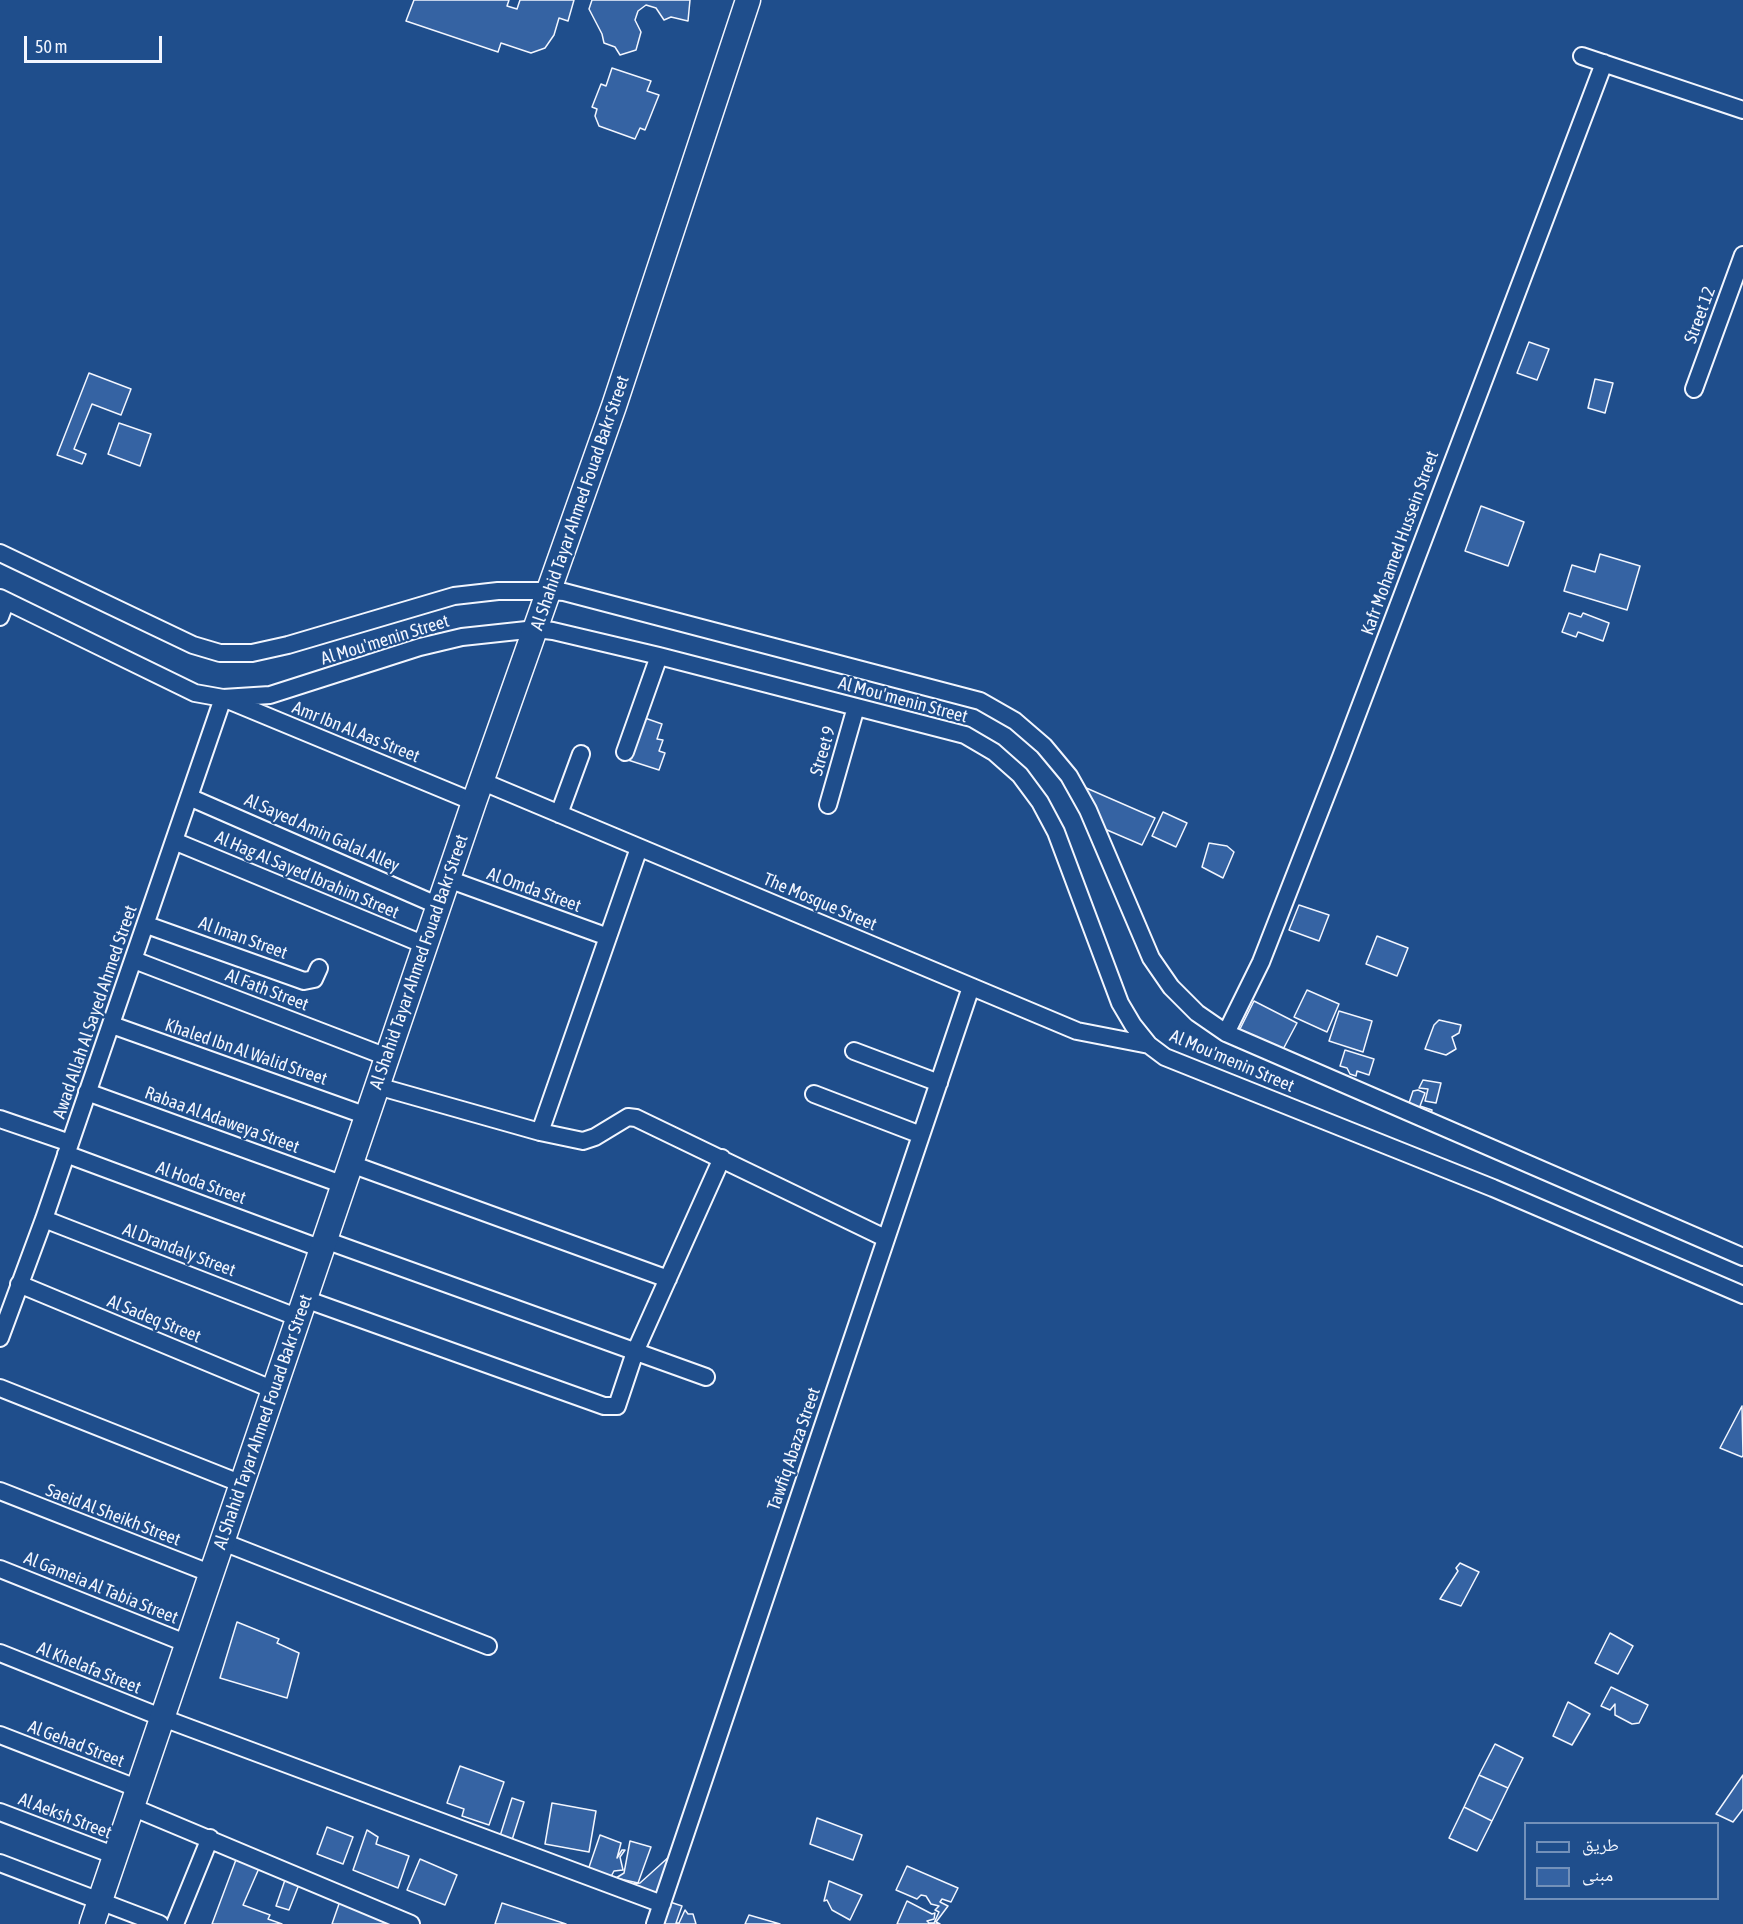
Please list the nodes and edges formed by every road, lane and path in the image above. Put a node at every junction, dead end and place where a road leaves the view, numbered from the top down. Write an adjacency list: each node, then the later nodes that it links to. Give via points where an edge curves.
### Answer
1 (748, 0): 8 (street, Al Shahid Tayar Ahmed Fouad Bakr Street)
2 (1582, 56): 3 (street)
3 (1604, 63): 4 (street); 31 (street, Kafr Mohamed Hussein Street, via 1333,779 1261,962)
4 (1743, 110)
5 (1743, 255): 6 (street, Street 12)
6 (1694, 389)
7 (0, 553): 8 (street, Al Mou'menin Street, via 193,645 220,653 288,645 454,596)
8 (549, 591): 10 (street, Al Shahid Tayar Ahmed Fouad Bakr Street); 31 (street, Al Mou'menin Street, via 981,701 1015,721 1044,746 1069,776 1088,810 1151,958 1180,996)
9 (2, 605): 12 (street, Al Mou'menin Street, via 195,693)
10 (536, 629): 11 (street, Al Mou'menin Street); 12 (street, Al Mou'menin Street, via 462,637 270,695); 16 (street, Al Shahid Tayar Ahmed Fouad Bakr Street)
11 (659, 656): 13 (street, Al Mou'menin Street); 14 (street)
12 (223, 698): 16 (street, Amr Ibn Al Aas Street); 17 (street, Awad Allah Al Sayed Ahmed Street)
13 (856, 707): 18 (street, Street 9); 32 (street, Al Mou'menin Street, via 965,735 994,752 1020,775 1056,832 1120,1003)
14 (625, 752)
15 (581, 754): 19 (street)
16 (478, 791): 19 (street, The Mosque Street); 22 (street, Al Shahid Tayar Ahmed Fouad Bakr Street)
17 (189, 797): 20 (street, Awad Allah Al Sayed Ahmed Street); 23 (street, Al Sayed Amin Galal Alley)
18 (828, 805)
19 (559, 814): 21 (street, The Mosque Street)
20 (174, 841): 24 (street, Awad Allah Al Sayed Ahmed Street); 26 (street, Al Hag Al Sayed Ibrahim Street)
21 (639, 848): 25 (street); 29 (street, The Mosque Street)
22 (448, 879): 23 (street, Al Shahid Tayar Ahmed Fouad Bakr Street); 25 (street, Al Omda Street)
23 (439, 906): 26 (street, Al Shahid Tayar Ahmed Fouad Bakr Street)
24 (147, 925): 27 (street, Awad Allah Al Sayed Ahmed Street); 28 (street, Al Iman Street, via 304,981 314,980)
25 (608, 937): 41 (street)
26 (425, 945): 34 (street, Al Shahid Tayar Ahmed Fouad Bakr Street)
27 (134, 960): 30 (street, Awad Allah Al Sayed Ahmed Street); 34 (street, Al Fath Street)
28 (318, 968)
29 (971, 987): 32 (street, The Mosque Street, via 1077,1031); 35 (street, Tawfiq Abaza Street)
30 (112, 1025): 37 (street, Awad Allah Al Sayed Ahmed Street); 39 (street, Khaled Ibn Al Walid Street)
31 (1226, 1034): 49 (street, Al Mou'menin Street)
32 (1149, 1045): 52 (street, Al Mou'menin Street, via 1184,1066 1493,1188)
33 (854, 1051): 35 (street)
34 (387, 1057): 36 (street, Al Shahid Tayar Ahmed Fouad Bakr Street)
35 (939, 1083): 42 (street, Tawfiq Abaza Street)
36 (377, 1086): 39 (street, Al Shahid Tayar Ahmed Fouad Bakr Street); 41 (street)
37 (87, 1092): 43 (street, Awad Allah Al Sayed Ahmed Street); 45 (street, Rabaa Al Adaweya Street)
38 (814, 1094): 42 (street)
39 (367, 1116): 45 (street, Al Shahid Tayar Ahmed Fouad Bakr Street)
40 (0, 1119): 43 (street, Al Hoda Street)
41 (540, 1132): 44 (street, via 583,1141 628,1118 636,1118)
42 (921, 1135): 47 (street, Tawfiq Abaza Street)
43 (68, 1149): 46 (street, Awad Allah Al Sayed Ahmed Street); 48 (street, Al Hoda Street)
44 (722, 1158): 47 (street); 50 (street, Al Drandaly Street)
45 (347, 1174): 48 (street, Al Shahid Tayar Ahmed Fouad Bakr Street); 50 (street, Rabaa Al Adaweya Street)
46 (44, 1219): 51 (street, Awad Allah Al Sayed Ahmed Street); 53 (street, Al Drandaly Street)
47 (885, 1239): 74 (street, Tawfiq Abaza Street)
48 (323, 1245): 53 (street, Al Shahid Tayar Ahmed Fouad Bakr Street); 55 (street, Al Hoda Street)
49 (1743, 1257)
50 (668, 1279): 55 (street, Al Drandaly Street)
51 (19, 1284): 54 (street, Awad Allah Al Sayed Ahmed Street); 58 (street, Al Sadeq Street)
52 (1743, 1295)
53 (302, 1308): 55 (street, Al Drandaly Street, via 611,1407 619,1403); 58 (street, Al Shahid Tayar Ahmed Fouad Bakr Street)
54 (0, 1338)
55 (635, 1352): 56 (street, Al Hoda Street)
56 (706, 1377)
57 (0, 1388): 59 (street)
58 (274, 1390): 59 (street, Al Shahid Tayar Ahmed Fouad Bakr Street)
59 (242, 1484): 61 (street, Al Shahid Tayar Ahmed Fouad Bakr Street)
60 (0, 1491): 63 (street, Saeid Al Sheikh Street)
61 (223, 1542): 63 (street, Al Shahid Tayar Ahmed Fouad Bakr Street); 65 (street)
62 (0, 1569): 64 (street, Al Gameia Al Tabia Street)
63 (212, 1574): 64 (street, Al Shahid Tayar Ahmed Fouad Bakr Street)
64 (188, 1644): 67 (street, Al Shahid Tayar Ahmed Fouad Bakr Street)
65 (488, 1646)
66 (0, 1653): 67 (street, Al Khelafa Street)
67 (163, 1718): 69 (street, Al Shahid Tayar Ahmed Fouad Bakr Street); 74 (street, Al Khelafa Street)
68 (0, 1735): 69 (street, Al Gehad Street)
69 (135, 1798): 71 (street, Al Gehad Street); 72 (street, Al Shahid Tayar Ahmed Fouad Bakr Street)
70 (0, 1812): 72 (street, Al Aeksh Street)
71 (210, 1838): 77 (street); 78 (street, Al Gehad Street)
72 (116, 1856): 75 (street, Al Shahid Tayar Ahmed Fouad Bakr Street)
73 (0, 1863): 75 (street)
74 (662, 1904): 79 (street, Tawfiq Abaza Street)
75 (96, 1913): 76 (street)
76 (160, 1924)
77 (175, 1924)
78 (411, 1924)
79 (655, 1924)

